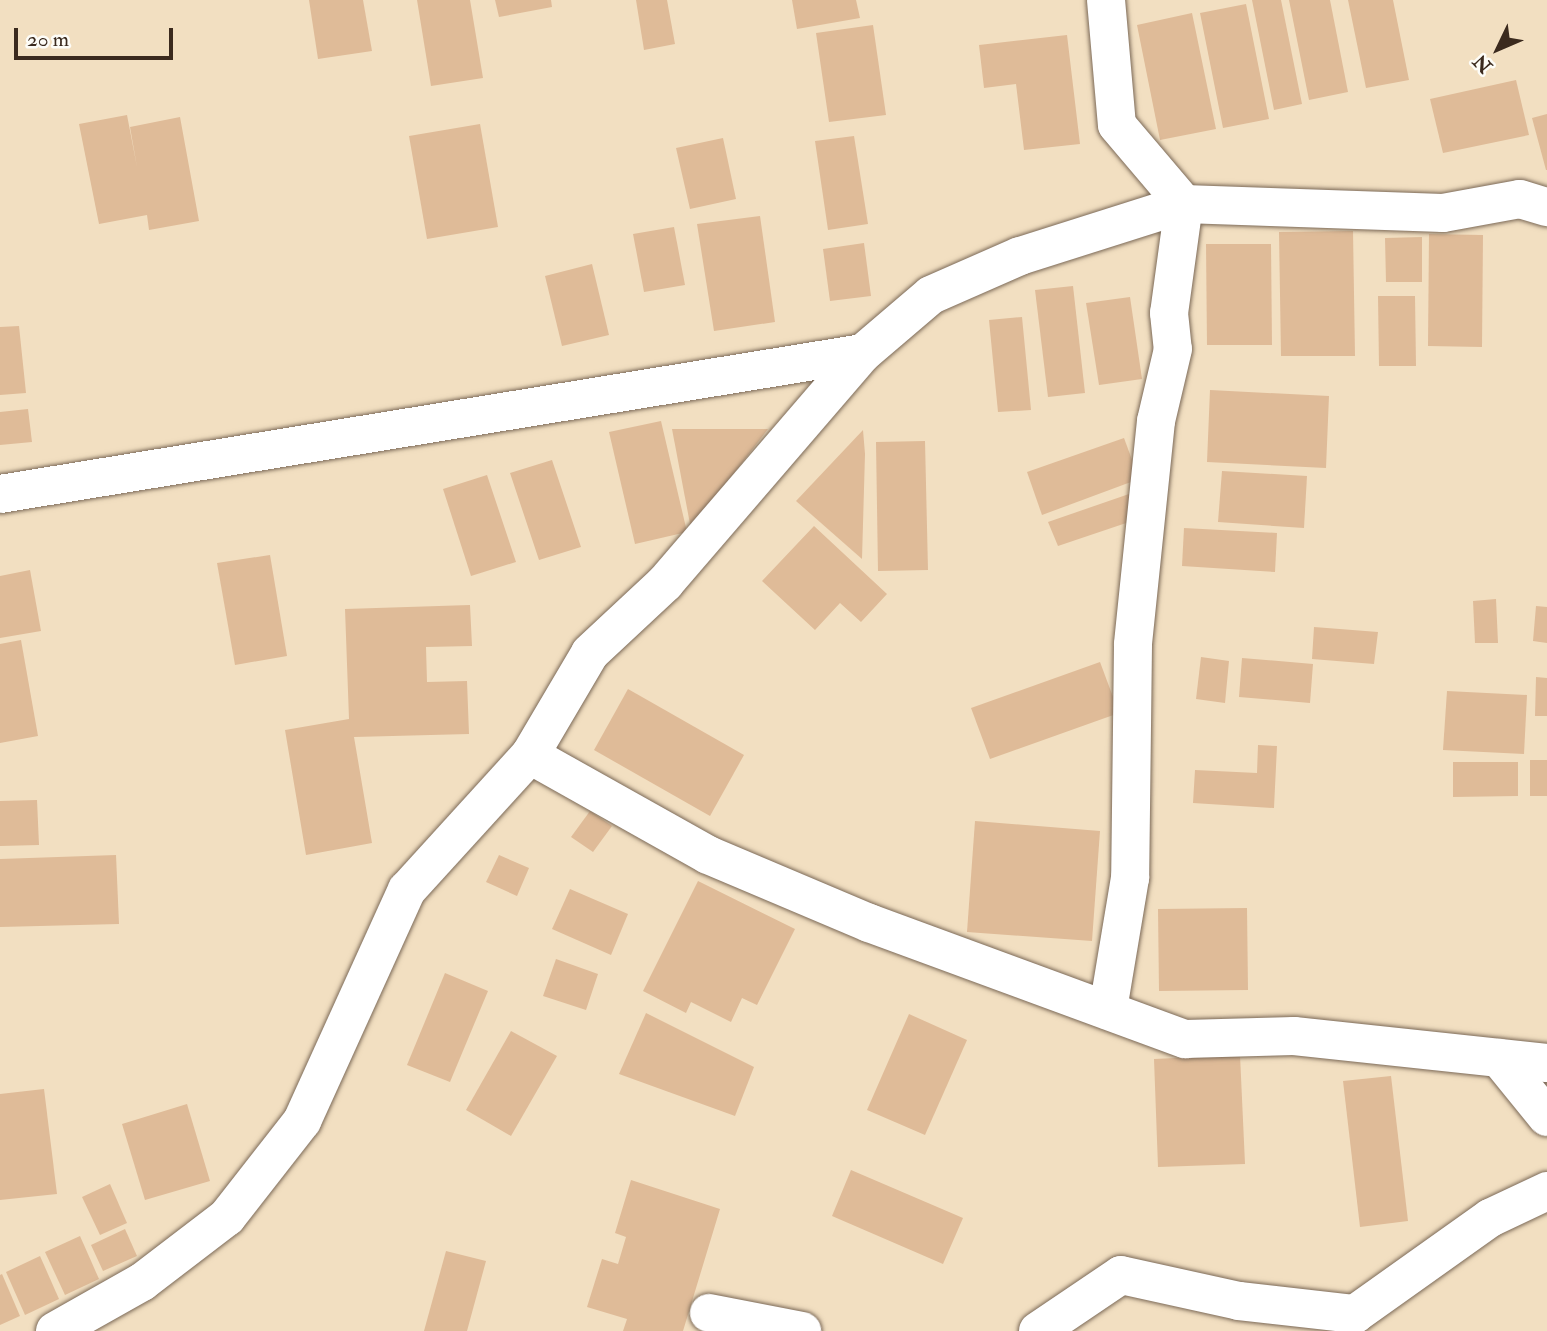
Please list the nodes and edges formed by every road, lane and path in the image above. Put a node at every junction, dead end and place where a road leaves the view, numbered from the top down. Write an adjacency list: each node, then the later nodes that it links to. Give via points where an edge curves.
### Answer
1 (1106, 0): 2 (street, via 1116,125)
2 (1184, 204): 3 (street, via 1443,213 1520,199); 4 (street, via 1020,256 931,295); 7 (street, via 1169,313 1173,349 1156,421 1133,645 1130,878)
3 (1547, 207)
4 (863, 353): 5 (street); 6 (street, via 665,583 590,653)
5 (0, 494)
6 (530, 755): 7 (street, via 708,855); 13 (street, via 407,890 302,1121 227,1217 142,1282)
7 (1108, 1010): 8 (street, via 1185,1038 1294,1036)
8 (1499, 1058): 9 (street); 10 (street)
9 (1547, 1063)
10 (1547, 1117)
11 (1547, 1191): 15 (street, via 1490,1218 1355,1314 1239,1301 1121,1275)
12 (709, 1313): 14 (street)
13 (55, 1331)
14 (802, 1331)
15 (1038, 1331)

